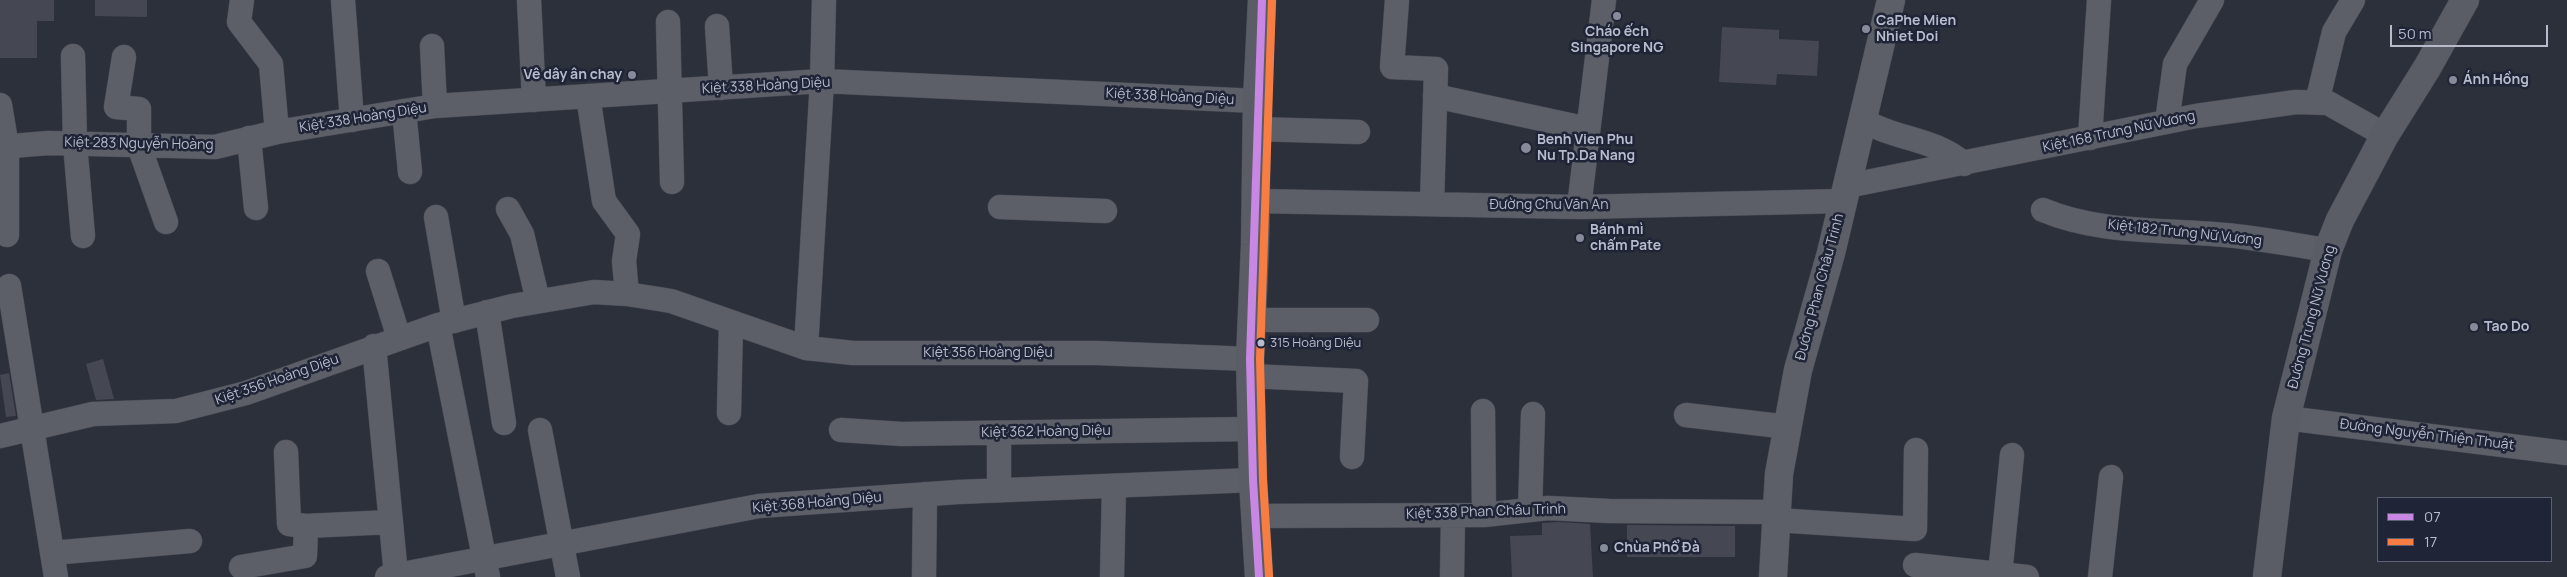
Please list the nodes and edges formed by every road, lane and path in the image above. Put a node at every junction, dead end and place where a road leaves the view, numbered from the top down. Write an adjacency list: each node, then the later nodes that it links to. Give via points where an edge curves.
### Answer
1 (242, 0): 34 (street, via 239,22 271,64)
2 (343, 0): 29 (street)
3 (529, 0): 23 (street)
4 (824, 0): 18 (street)
5 (1262, 0): 24 (main road)
6 (1397, 0): 22 (street, via 1392,67 1436,69)
7 (1604, 0): 32 (street)
8 (1891, 0): 30 (street, Đường Phan Châu Trinh)
9 (2099, 0): 38 (street)
10 (2212, 0): 31 (street, via 2175,64)
11 (2353, 0): 25 (street, via 2334,32)
12 (2466, 0): 36 (main road, Đường Trưng Nữ Vương, via 2428,68)
13 (668, 22): 20 (street)
14 (717, 26): 19 (street)
15 (432, 46): 27 (street)
16 (73, 56): 39 (street)
17 (124, 57): 40 (street, via 116,107 139,109)
18 (822, 81): 19 (street, Kiệt 338 Hoàng Diệu); 24 (street, Kiệt 338 Hoàng Diệu); 70 (street)
19 (721, 88): 20 (street, Kiệt 338 Hoàng Diệu)
20 (671, 91): 21 (street, Kiệt 338 Hoàng Diệu); 44 (street)
21 (588, 96): 23 (street, Kiệt 338 Hoàng Diệu); 61 (street, via 604,200 628,234 624,261)
22 (1435, 96): 32 (street); 47 (street)
23 (534, 100): 27 (street, Kiệt 338 Hoàng Diệu)
24 (1256, 101): 33 (main road)
25 (2317, 102): 31 (street, Kiệt 168 Trưng Nữ Vương); 36 (street, Kiệt 168 Trưng Nữ Vương, via 2328,103)
26 (0, 105): 41 (street)
27 (435, 106): 28 (street, Kiệt 338 Hoàng Diệu)
28 (404, 111): 29 (street, Kiệt 338 Hoàng Diệu); 43 (street)
29 (352, 120): 34 (street, Kiệt 338 Hoàng Diệu)
30 (1863, 120): 42 (street, via 1895,136 1944,150); 45 (street, Đường Phan Châu Trinh)
31 (2167, 122): 38 (street, Kiệt 168 Trưng Nữ Vương)
32 (1588, 129): 49 (street)
33 (1256, 130): 35 (street); 46 (main road)
34 (278, 132): 37 (street, Kiệt 283 Nguyễn Hoàng)
35 (1358, 132)
36 (2385, 134): 58 (main road, Đường Trưng Nữ Vương)
37 (249, 138): 40 (street, Kiệt 283 Nguyễn Hoàng, via 215,146); 50 (street)
38 (2090, 138): 42 (street, Kiệt 168 Trưng Nữ Vương)
39 (75, 144): 40 (street, Kiệt 283 Nguyễn Hoàng); 41 (street, Kiệt 283 Nguyễn Hoàng); 57 (street)
40 (139, 146): 55 (street)
41 (3, 147): 56 (street)
42 (1964, 164): 45 (street, Kiệt 168 Trưng Nữ Vương)
43 (410, 172)
44 (672, 182)
45 (1845, 193): 49 (street, Đường Chu Văn An); 78 (street, Đường Phan Châu Trinh, via 1798,370)
46 (1255, 201): 47 (street, Đường Chu Văn An); 64 (main road)
47 (1432, 204): 49 (street, Đường Chu Văn An)
48 (1000, 207): 53 (street)
49 (1578, 207)
50 (256, 208)
51 (508, 209): 62 (street, via 522,234)
52 (2043, 210): 58 (street, Kiệt 182 Trưng Nữ Vương, via 2110,226 2226,235)
53 (1105, 211)
54 (436, 217): 67 (street)
55 (166, 222)
56 (7, 235)
57 (83, 236)
58 (2328, 250): 76 (main road, Đường Trưng Nữ Vương)
59 (378, 271): 68 (street)
60 (9, 286): 79 (street)
61 (627, 294): 62 (street, Kiệt 356 Hoàng Diệu, via 594,292); 66 (street, Kiệt 356 Hoàng Diệu, via 671,301)
62 (538, 301): 63 (street, Kiệt 356 Hoàng Diệu)
63 (487, 312): 67 (street, Kiệt 356 Hoàng Diệu); 77 (street)
64 (1252, 320): 65 (street); 71 (main road)
65 (1367, 320)
66 (731, 322): 70 (street, Kiệt 356 Hoàng Diệu); 73 (street)
67 (446, 323): 68 (street, Kiệt 356 Hoàng Diệu); 107 (street)
68 (399, 338): 69 (street, Kiệt 356 Hoàng Diệu)
69 (374, 346): 79 (street, Kiệt 356 Hoàng Diệu, via 246,393 176,411 93,414); 100 (street)
70 (806, 348): 71 (street, Kiệt 356 Hoàng Diệu, via 853,353 1080,352)
71 (1250, 367): 80 (main road); 89 (street, Kiệt 356 Hoàng Diệu, via 1356,381)
72 (1483, 411): 96 (street)
73 (729, 413)
74 (1533, 414): 95 (street)
75 (1686, 415): 78 (street)
76 (2286, 418): 87 (street, Đường Nguyễn Thiện Thuật); 119 (main road, Đường Trưng Nữ Vương)
77 (504, 423)
78 (1788, 427): 99 (street, Đường Phan Châu Trinh, via 1779,474)
79 (31, 429): 84 (street, Kiệt 356 Hoàng Diệu); 104 (street)
80 (1252, 429): 83 (street, Kiệt 362 Hoàng Diệu); 91 (main road)
81 (540, 430): 103 (street)
82 (841, 430): 83 (street, Kiệt 362 Hoàng Diệu, via 902,434)
83 (999, 433): 93 (street)
84 (0, 436)
85 (1916, 450): 99 (street, Kiệt 338 Phan Châu Trinh, via 1915,529)
86 (286, 452): 101 (street, via 289,524)
87 (2567, 453)
88 (2012, 455): 108 (street)
89 (1352, 457)
90 (2111, 477): 118 (street)
91 (1253, 480): 92 (street, Kiệt 368 Hoàng Diệu); 97 (main road)
92 (1114, 486): 93 (street, Kiệt 368 Hoàng Diệu); 113 (street)
93 (999, 490): 94 (street, Kiệt 368 Hoàng Diệu)
94 (925, 494): 103 (street, Kiệt 368 Hoàng Diệu, via 759,506); 112 (street)
95 (1530, 510): 96 (street, Kiệt 338 Phan Châu Trinh); 99 (street, Kiệt 338 Phan Châu Trinh)
96 (1484, 515): 98 (street, Kiệt 338 Phan Châu Trinh)
97 (1255, 516): 98 (street, Kiệt 338 Phan Châu Trinh); 114 (main road)
98 (1453, 516): 115 (street)
99 (1776, 516): 116 (street, Đường Phan Châu Trinh)
100 (391, 522): 101 (street); 109 (street)
101 (306, 526): 106 (street, via 305,556)
102 (190, 541): 104 (street)
103 (560, 545): 107 (street, Kiệt 368 Hoàng Diệu); 111 (street)
104 (52, 553): 110 (street)
105 (1914, 564): 108 (street)
106 (241, 567)
107 (486, 568): 109 (street, Kiệt 368 Hoàng Diệu)
108 (2000, 574): 117 (street)
109 (391, 576)
110 (56, 577)
111 (568, 577)
112 (924, 577)
113 (1112, 577)
114 (1259, 577)
115 (1452, 577)
116 (1772, 577)
117 (2027, 577)
118 (2100, 577)
119 (2267, 577)

